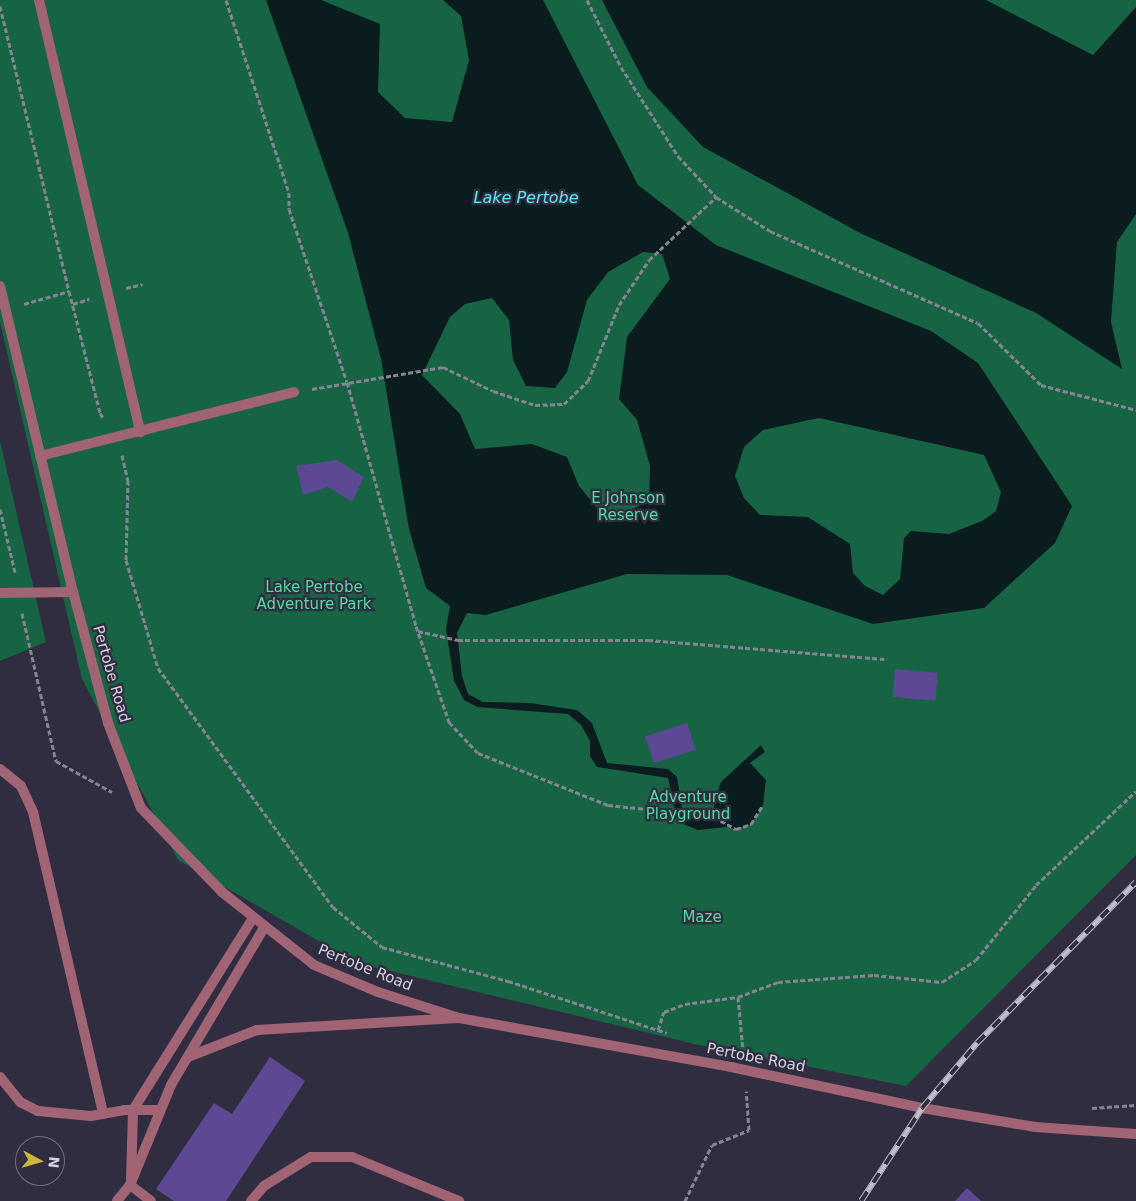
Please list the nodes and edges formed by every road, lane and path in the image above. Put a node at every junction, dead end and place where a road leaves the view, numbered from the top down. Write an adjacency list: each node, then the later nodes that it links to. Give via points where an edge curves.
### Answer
1 (39, 0): 12 (street)
2 (226, 0): 9 (path, via 289,193 289,210)
3 (588, 0): 5 (path, via 622,67 678,156)
4 (0, 6): 7 (path)
5 (716, 196): 9 (path, via 649,260 619,305 588,381 564,404 535,405 493,391 443,366); 11 (path, via 770,231 978,323 1041,385)
6 (0, 286): 8 (street, Pertobe Road)
7 (69, 292): 8 (path); 13 (path, via 100,413)
8 (6, 309): 14 (street, Pertobe Road)
9 (347, 382): 10 (path); 19 (path)
10 (294, 392): 12 (street)
11 (1136, 410)
12 (140, 432): 13 (street)
13 (119, 437): 14 (street); 29 (path, via 128,480 126,560 158,668 333,907 382,947 508,981)
14 (40, 456): 17 (street, Pertobe Road)
15 (0, 509): 16 (path)
16 (19, 591): 17 (street); 18 (street); 24 (path, via 56,761)
17 (73, 592): 24 (street, Pertobe Road, via 108,723)
18 (0, 593)
19 (418, 631): 20 (path, via 458,640 648,640); 23 (path, via 449,722 478,752 608,805 677,812 682,808 714,817 727,827 736,829 751,824)
20 (884, 659)
21 (0, 769): 37 (street, via 21,786 33,812)
22 (1136, 791): 27 (path, via 1036,885 976,960 942,982 874,975 778,982)
23 (763, 805)
24 (141, 808): 25 (street, Pertobe Road, via 222,892)
25 (253, 918): 26 (street, Pertobe Road); 35 (street)
26 (264, 928): 28 (street, Pertobe Road, via 314,965 378,992); 32 (street)
27 (738, 997): 29 (path, via 685,1004 664,1012); 31 (path)
28 (459, 1018): 32 (street, via 257,1030); 38 (street, Pertobe Road, via 731,1067 922,1108 1035,1127)
29 (658, 1030): 30 (path)
30 (676, 1035)
31 (743, 1054)
32 (188, 1057): 36 (street)
33 (0, 1077): 37 (street, via 20,1102 38,1111 63,1116)
34 (745, 1083): 44 (path, via 749,1130 712,1145)
35 (133, 1110): 36 (street); 37 (street); 39 (street)
36 (159, 1110): 39 (street)
37 (103, 1114)
38 (1136, 1134)
39 (130, 1185): 40 (street); 41 (street)
40 (117, 1201)
41 (151, 1201)
42 (251, 1201): 43 (street, via 264,1186 311,1157 352,1157)
43 (459, 1201)
44 (685, 1201)

